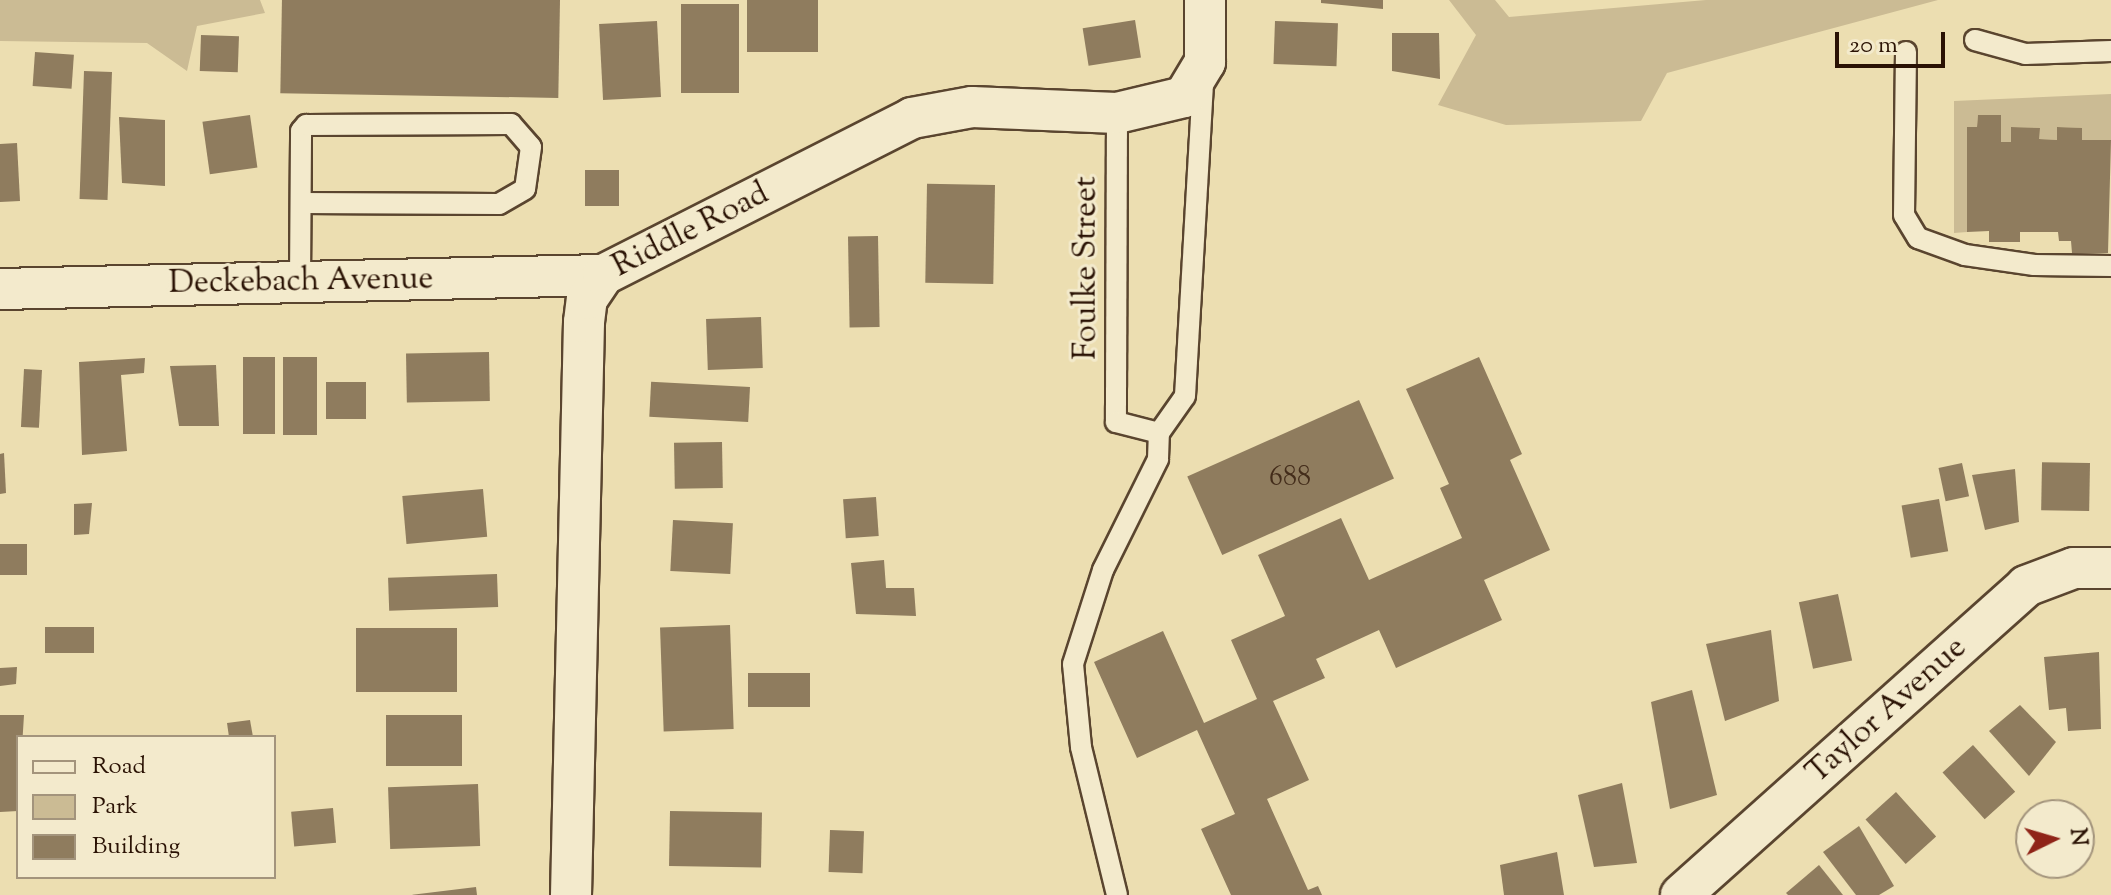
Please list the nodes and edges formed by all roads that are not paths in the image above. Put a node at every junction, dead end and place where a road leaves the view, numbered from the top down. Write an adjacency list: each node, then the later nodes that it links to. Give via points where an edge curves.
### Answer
1 (1205, 0): 5 (street)
2 (1975, 40): 3 (lane, via 2025,54)
3 (2111, 51)
4 (1906, 52): 8 (lane, via 1904,215 1918,238 2034,265)
5 (1205, 62): 6 (street, Riddle Road, via 1184,97); 12 (lane, via 1185,396)
6 (1117, 113): 9 (street, Riddle Road, via 972,107 912,118); 12 (lane, Foulke Street, via 1116,422)
7 (301, 203): 7 (lane, via 306,125 511,124 531,147 525,189 499,204); 10 (lane)
8 (2111, 266)
9 (603, 275): 10 (street, Deckebach Avenue); 14 (street, Riddle Road, via 587,299 584,322)
10 (300, 282): 11 (street, Deckebach Avenue)
11 (0, 289)
12 (1159, 433): 15 (lane, via 1158,459 1103,570 1073,664 1091,803)
13 (2111, 568): 16 (street, Taylor Avenue, via 2074,568 2026,586)
14 (571, 895)
15 (1117, 895)
16 (1681, 895)

